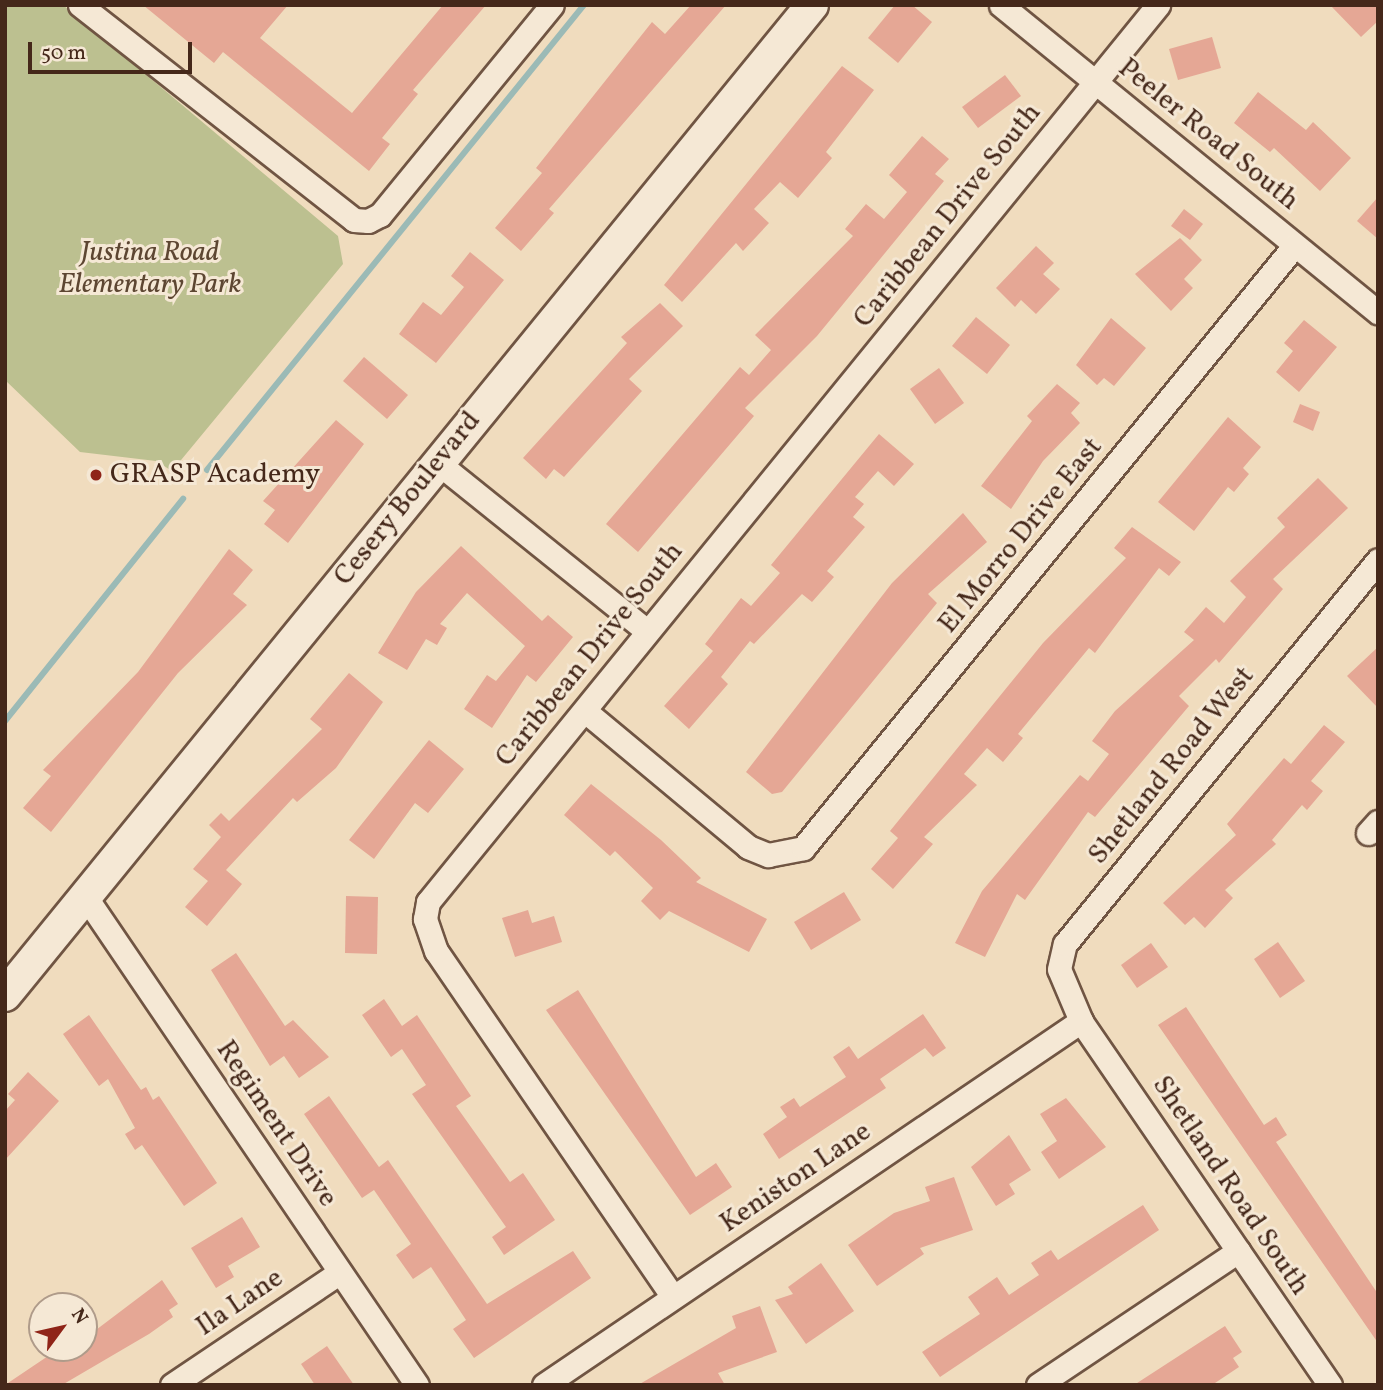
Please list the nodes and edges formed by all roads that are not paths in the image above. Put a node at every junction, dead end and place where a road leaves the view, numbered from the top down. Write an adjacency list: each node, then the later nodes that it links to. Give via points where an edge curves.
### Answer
1 (80, 5): 2 (street, via 354,220 368,221 380,215)
2 (552, 5)
3 (812, 5): 9 (main road, Cesery Boulevard)
4 (1001, 5): 6 (street, Peeler Road South)
5 (1158, 5): 6 (street, Caribbean Drive South)
6 (1096, 82): 7 (street, Peeler Road South); 11 (street, Caribbean Drive South)
7 (1295, 245): 8 (street, Peeler Road South); 12 (street, El Morro Drive East, via 817,835 786,855 748,847)
8 (1378, 312)
9 (438, 463): 11 (street); 13 (main road, Cesery Boulevard)
10 (1378, 560): 15 (street, Shetland Road West, via 1065,944 1063,990)
11 (647, 631): 12 (street, Caribbean Drive South)
12 (585, 711): 18 (street, Caribbean Drive South, via 438,888 425,919 436,951)
13 (85, 896): 14 (main road, Cesery Boulevard); 17 (street, Regiment Drive)
14 (5, 995)
15 (1081, 1021): 16 (street, Shetland Road South); 18 (street, Keniston Lane)
16 (1238, 1251): 22 (street); 23 (street, Shetland Road South)
17 (340, 1272): 19 (street, Ila Lane); 20 (street, Regiment Drive)
18 (674, 1297): 21 (street, Keniston Lane)
19 (172, 1385)
20 (417, 1385)
21 (544, 1385)
22 (1038, 1385)
23 (1330, 1385)

